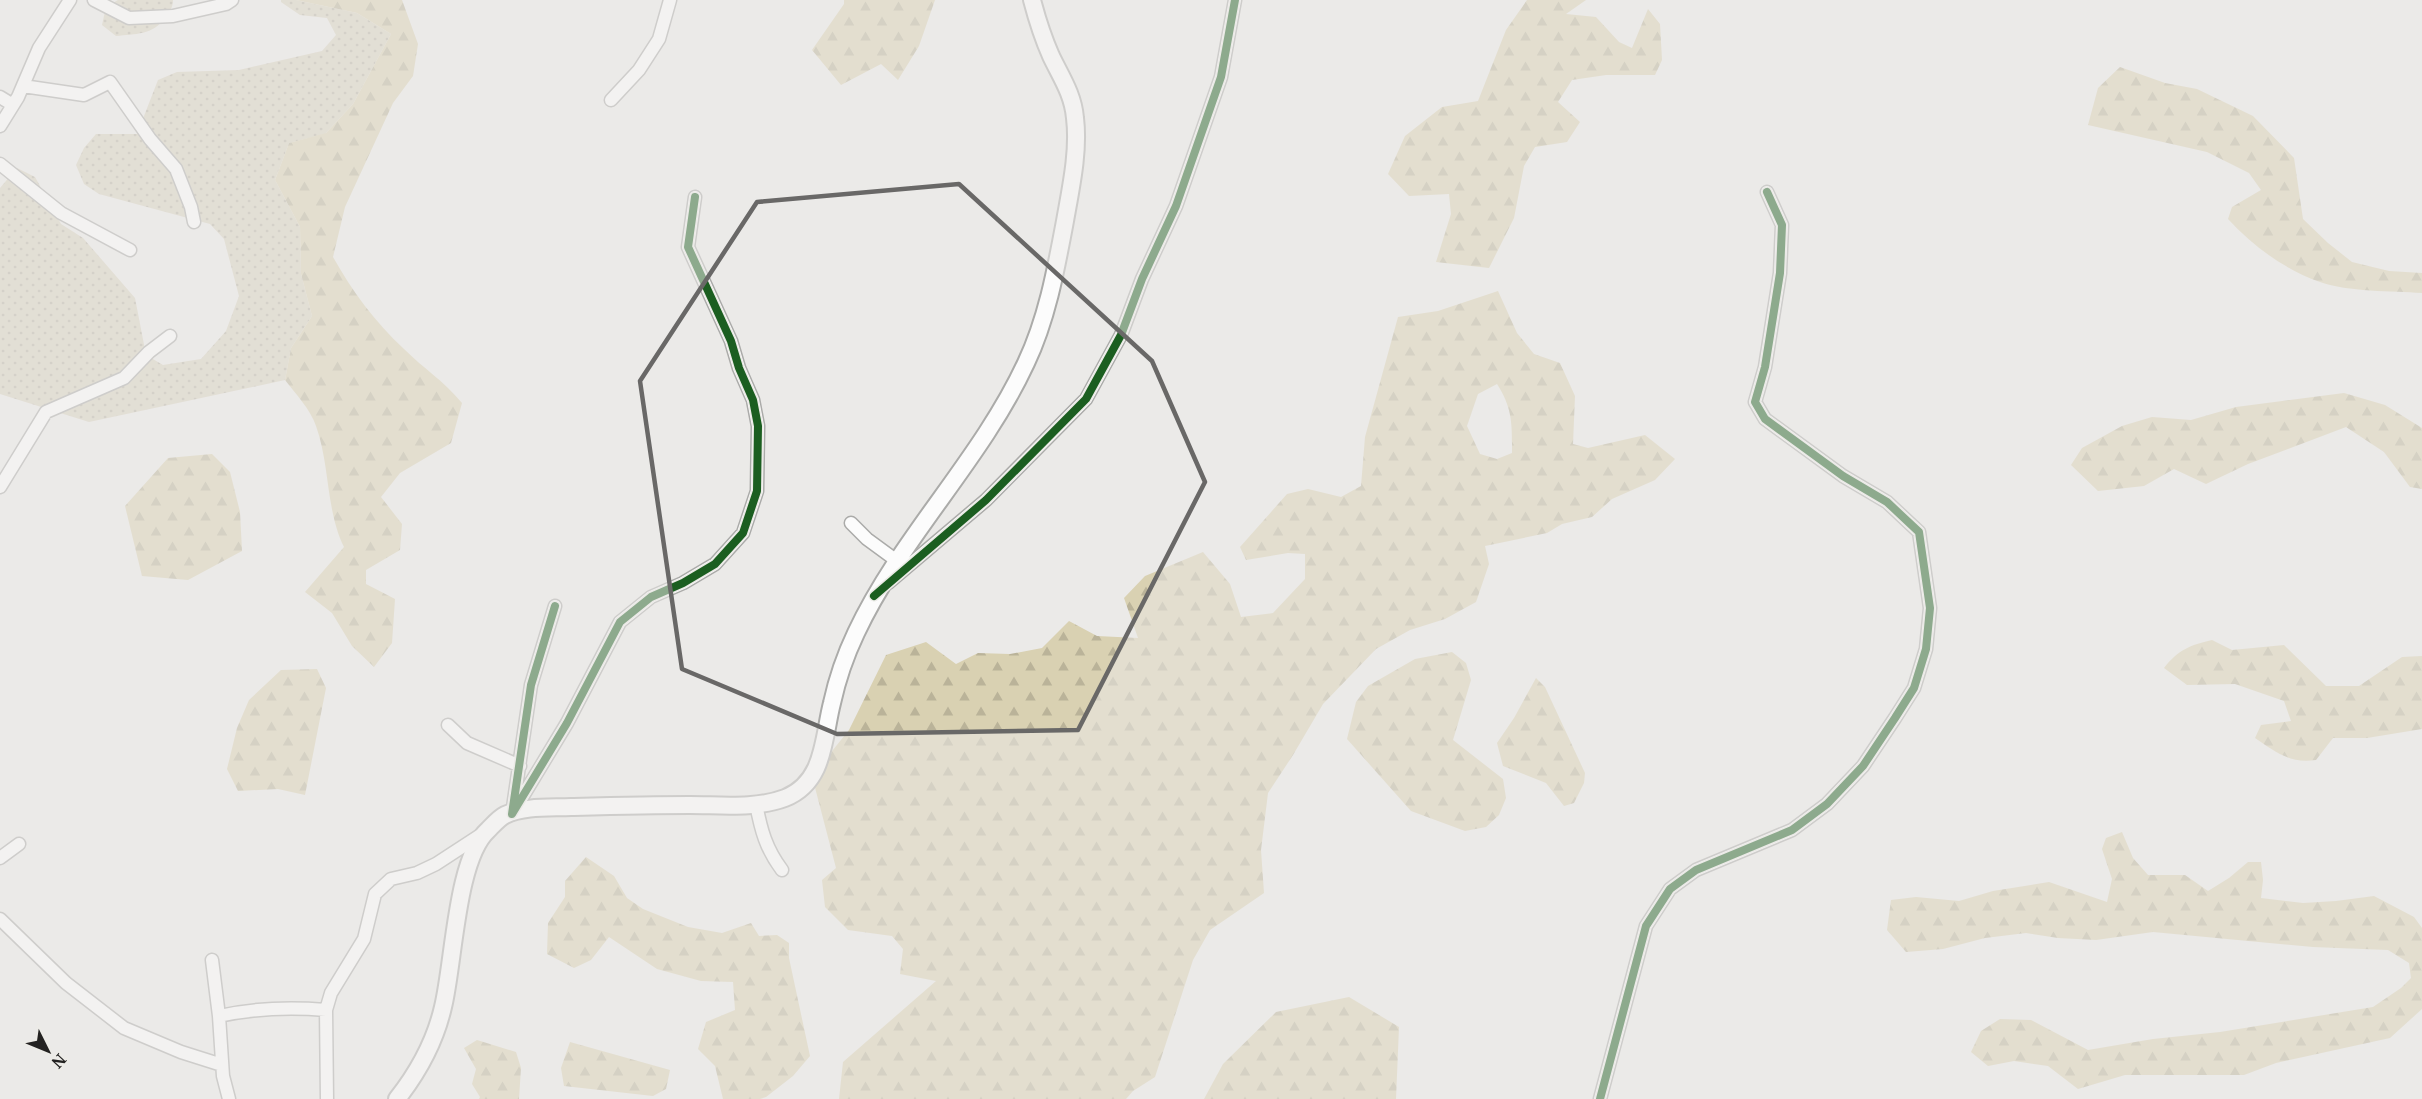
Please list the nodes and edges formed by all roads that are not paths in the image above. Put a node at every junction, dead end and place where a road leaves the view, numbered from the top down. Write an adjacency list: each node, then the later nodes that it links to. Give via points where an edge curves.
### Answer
1 (69, 0): 7 (street, via 39,48)
2 (94, 0): 3 (street, via 129,18 173,16)
3 (232, 0)
4 (670, 0): 9 (street, via 659,39 639,70)
5 (1032, 0): 20 (main road, via 1051,56 1071,95 1076,119 1075,154 1058,263 1026,363 1001,410)
6 (1235, 0): 21 (street, via 1221,77 1176,206 1121,335 1086,399 986,500)
7 (23, 86): 10 (street); 15 (street, via 84,95 110,82 176,169)
8 (0, 97): 10 (street)
9 (611, 100)
10 (13, 105): 11 (street)
11 (0, 126)
12 (0, 164): 16 (street, via 61,213)
13 (1767, 192): 39 (street, via 1782,225 1780,273 1755,402 1765,420 1887,502 1919,532 1930,608 1926,649 1914,688 1895,718 1863,766 1827,804 1792,830 1696,870 1670,889 1646,926)
14 (695, 197): 26 (street, via 688,247 753,400 758,426 757,491 743,533 715,564 651,597 620,622 567,723)
15 (194, 222)
16 (130, 250)
17 (170, 336): 18 (street, via 124,378 46,412)
18 (0, 487)
19 (851, 523): 20 (street)
20 (897, 561): 21 (main road)
21 (874, 596): 25 (main road, via 853,639 813,776 789,796)
22 (555, 606): 24 (street, via 531,685)
23 (448, 725): 24 (street, via 467,743)
24 (520, 766): 26 (street)
25 (756, 804): 26 (main road, via 534,808); 30 (street, via 769,853)
26 (512, 814): 27 (main road)
27 (484, 833): 33 (street, via 436,864 391,879 375,894 364,939 331,993); 38 (main road, via 469,859 443,1010 432,1044)
28 (19, 844): 29 (street)
29 (0, 858)
30 (782, 870)
31 (0, 919): 35 (street, via 66,983 124,1028)
32 (212, 960): 34 (street)
33 (326, 1010): 34 (street, via 290,1007); 37 (street)
34 (219, 1016): 35 (street)
35 (222, 1065): 36 (street)
36 (229, 1099)
37 (327, 1099)
38 (397, 1099)
39 (1600, 1099)

